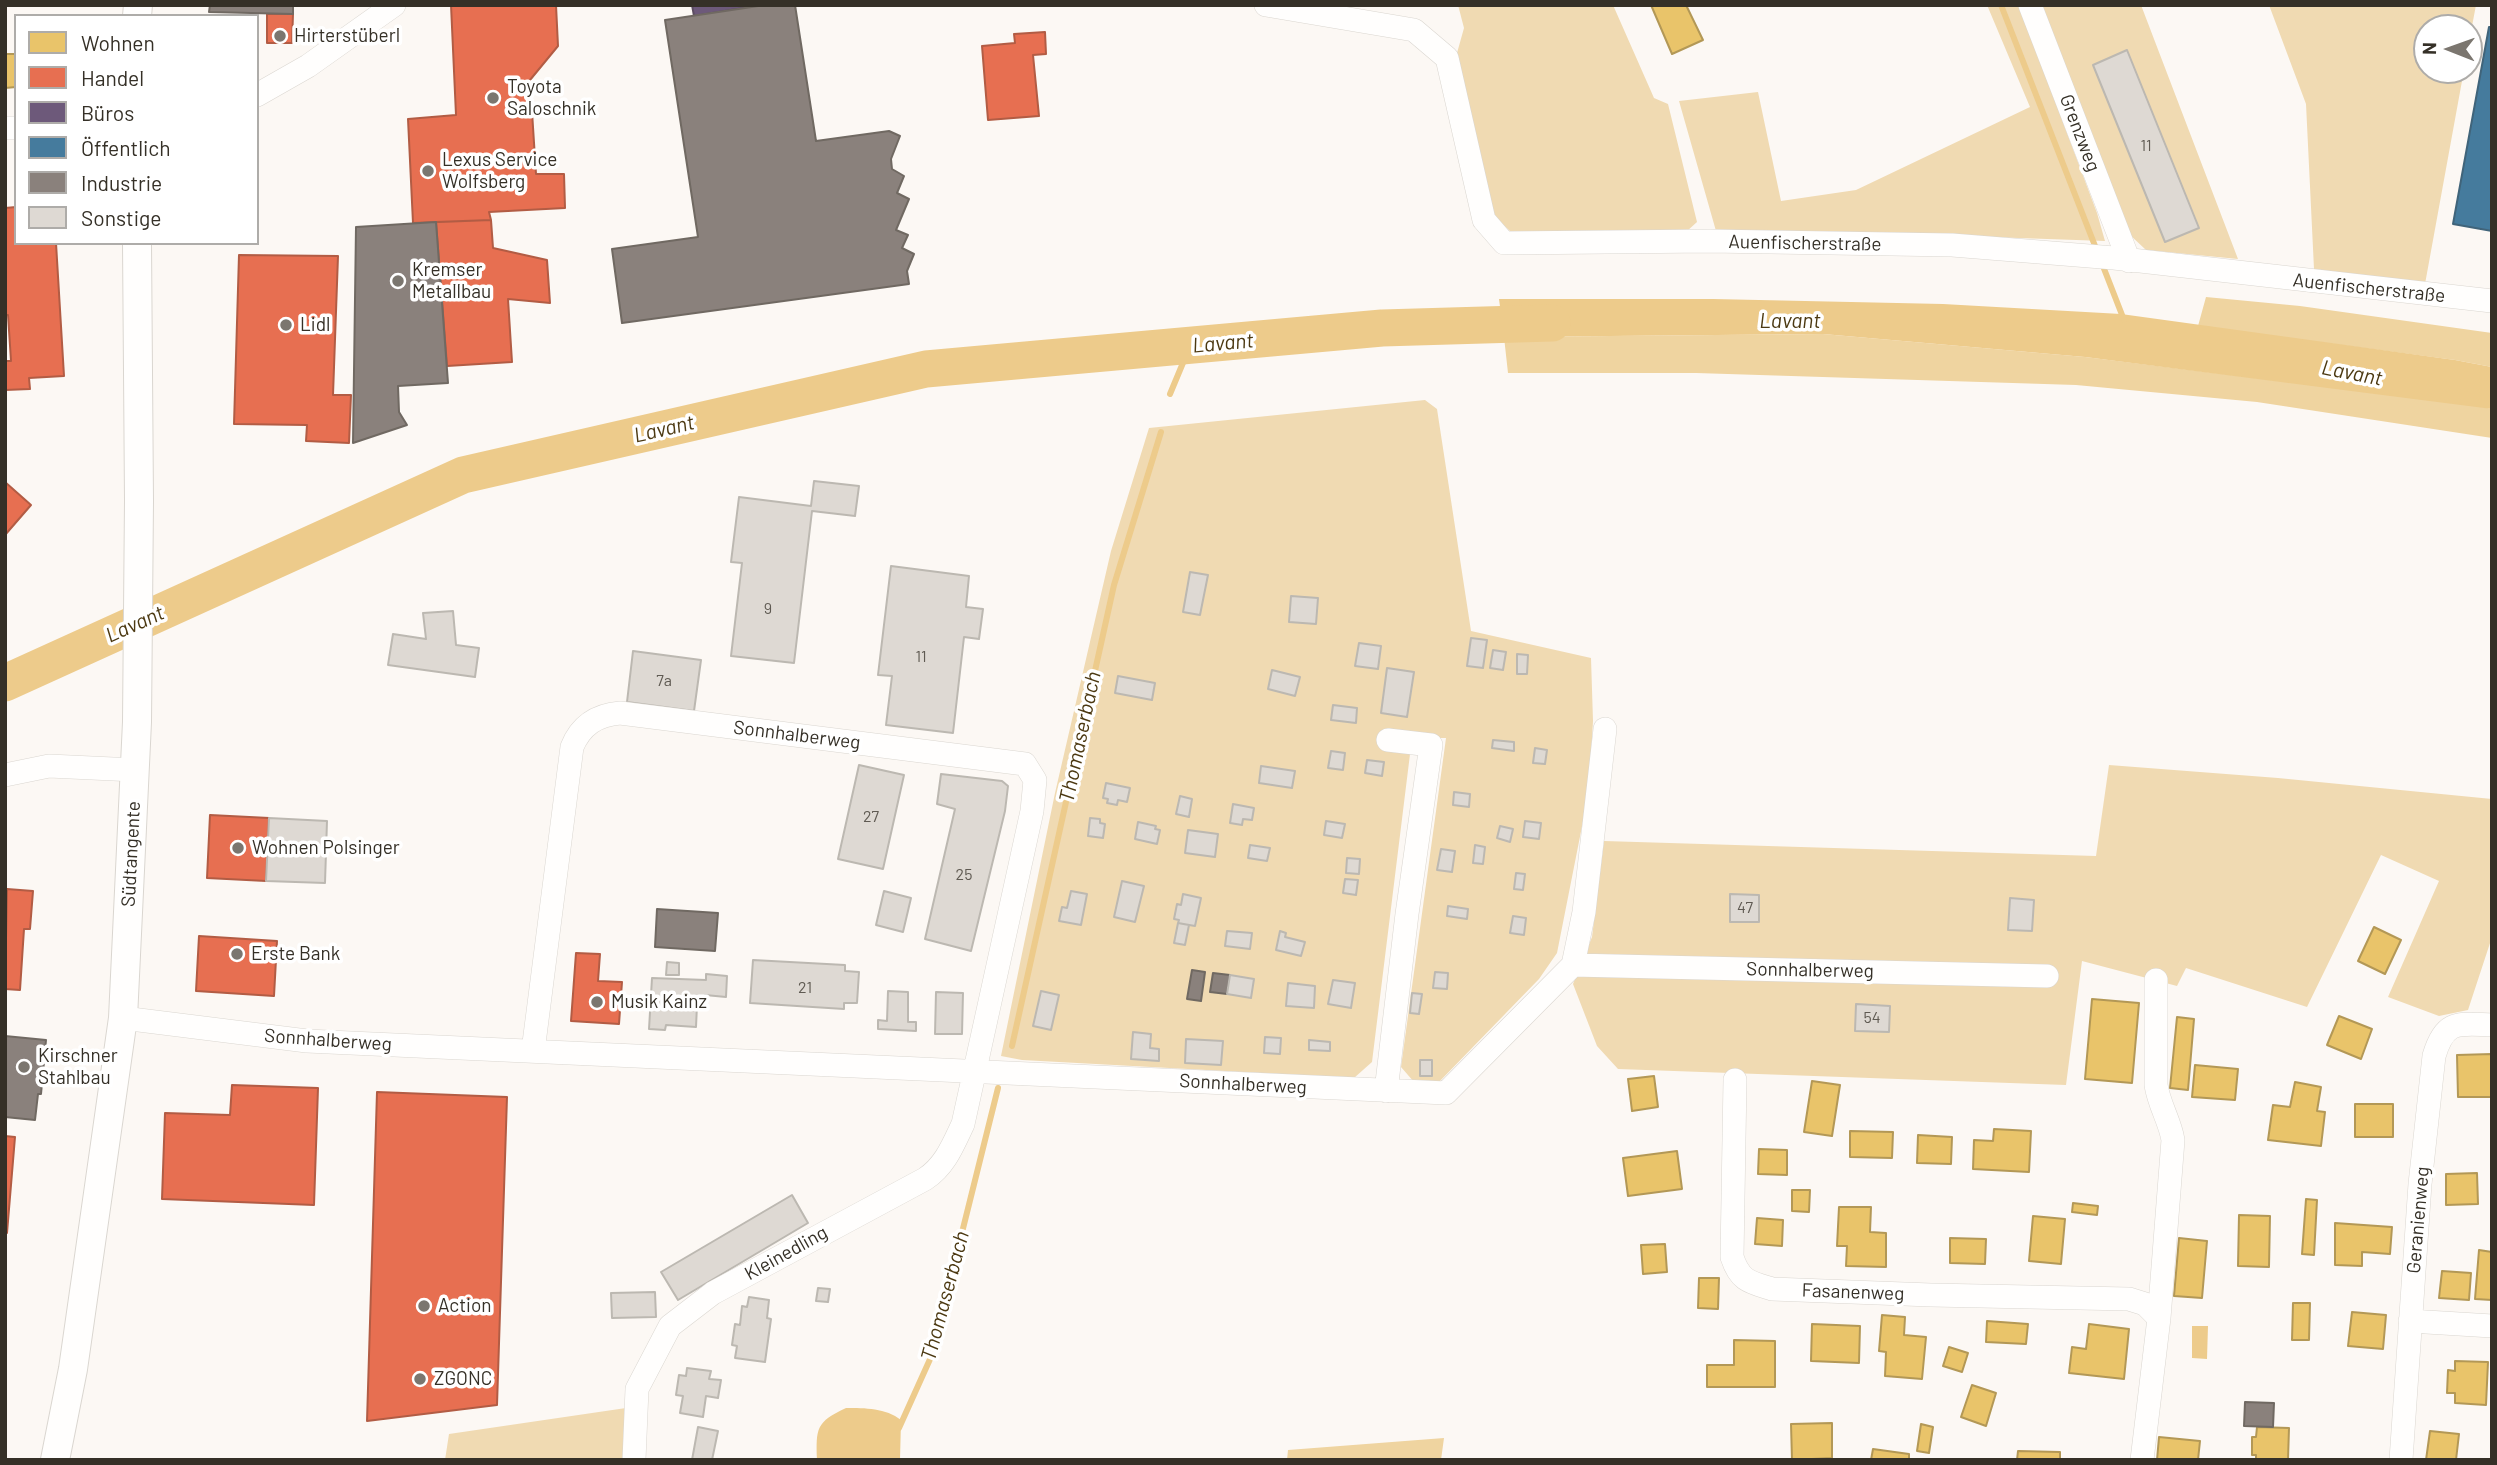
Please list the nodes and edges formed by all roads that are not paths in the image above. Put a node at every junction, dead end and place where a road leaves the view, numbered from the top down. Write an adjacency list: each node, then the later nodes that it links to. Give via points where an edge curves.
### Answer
1 (394, 5): 4 (street, via 308,66)
2 (1266, 5): 6 (street, Auenfischerstraße, via 1414,30 1447,58 1484,220 1504,243 1952,245)
3 (2030, 5): 6 (street, Grenzweg)
4 (259, 94)
5 (137, 245): 10 (main road, Südtangente)
6 (2122, 260): 7 (street, Auenfischerstraße)
7 (2492, 302)
8 (1605, 729): 12 (street, via 1584,912)
9 (1388, 740): 20 (street, via 1431,745)
10 (135, 770): 11 (street, via 49,766); 15 (main road, Südtangente)
11 (5, 775)
12 (1573, 965): 13 (street, Sonnhalberweg); 20 (street, Sonnhalberweg, via 1446,1093)
13 (2047, 976)
14 (2156, 980): 21 (street, via 2156,1085 2173,1140)
15 (123, 1018): 17 (street, Sonnhalberweg, via 307,1041); 24 (main road, Südtangente, via 73,1369)
16 (2492, 1025): 22 (street, Geranienweg, via 2448,1028 2434,1056)
17 (533, 1051): 18 (street, Sonnhalberweg); 18 (street, Sonnhalberweg, via 572,747 585,726 604,714 620,713 1025,764 1035,780 1032,811)
18 (974, 1073): 20 (street, Sonnhalberweg); 25 (street, Kleinedling, via 963,1124 938,1171 713,1293 670,1326 637,1389)
19 (1735, 1080): 21 (street, Fasanenweg, via 1732,1257 1737,1272 1749,1282 1772,1289 2129,1299 2145,1304)
20 (1387, 1091)
21 (2159, 1318): 26 (street)
22 (2410, 1321): 23 (street); 27 (street, Geranienweg)
23 (2492, 1326)
24 (55, 1460)
25 (634, 1460)
26 (2142, 1460)
27 (2401, 1460)

